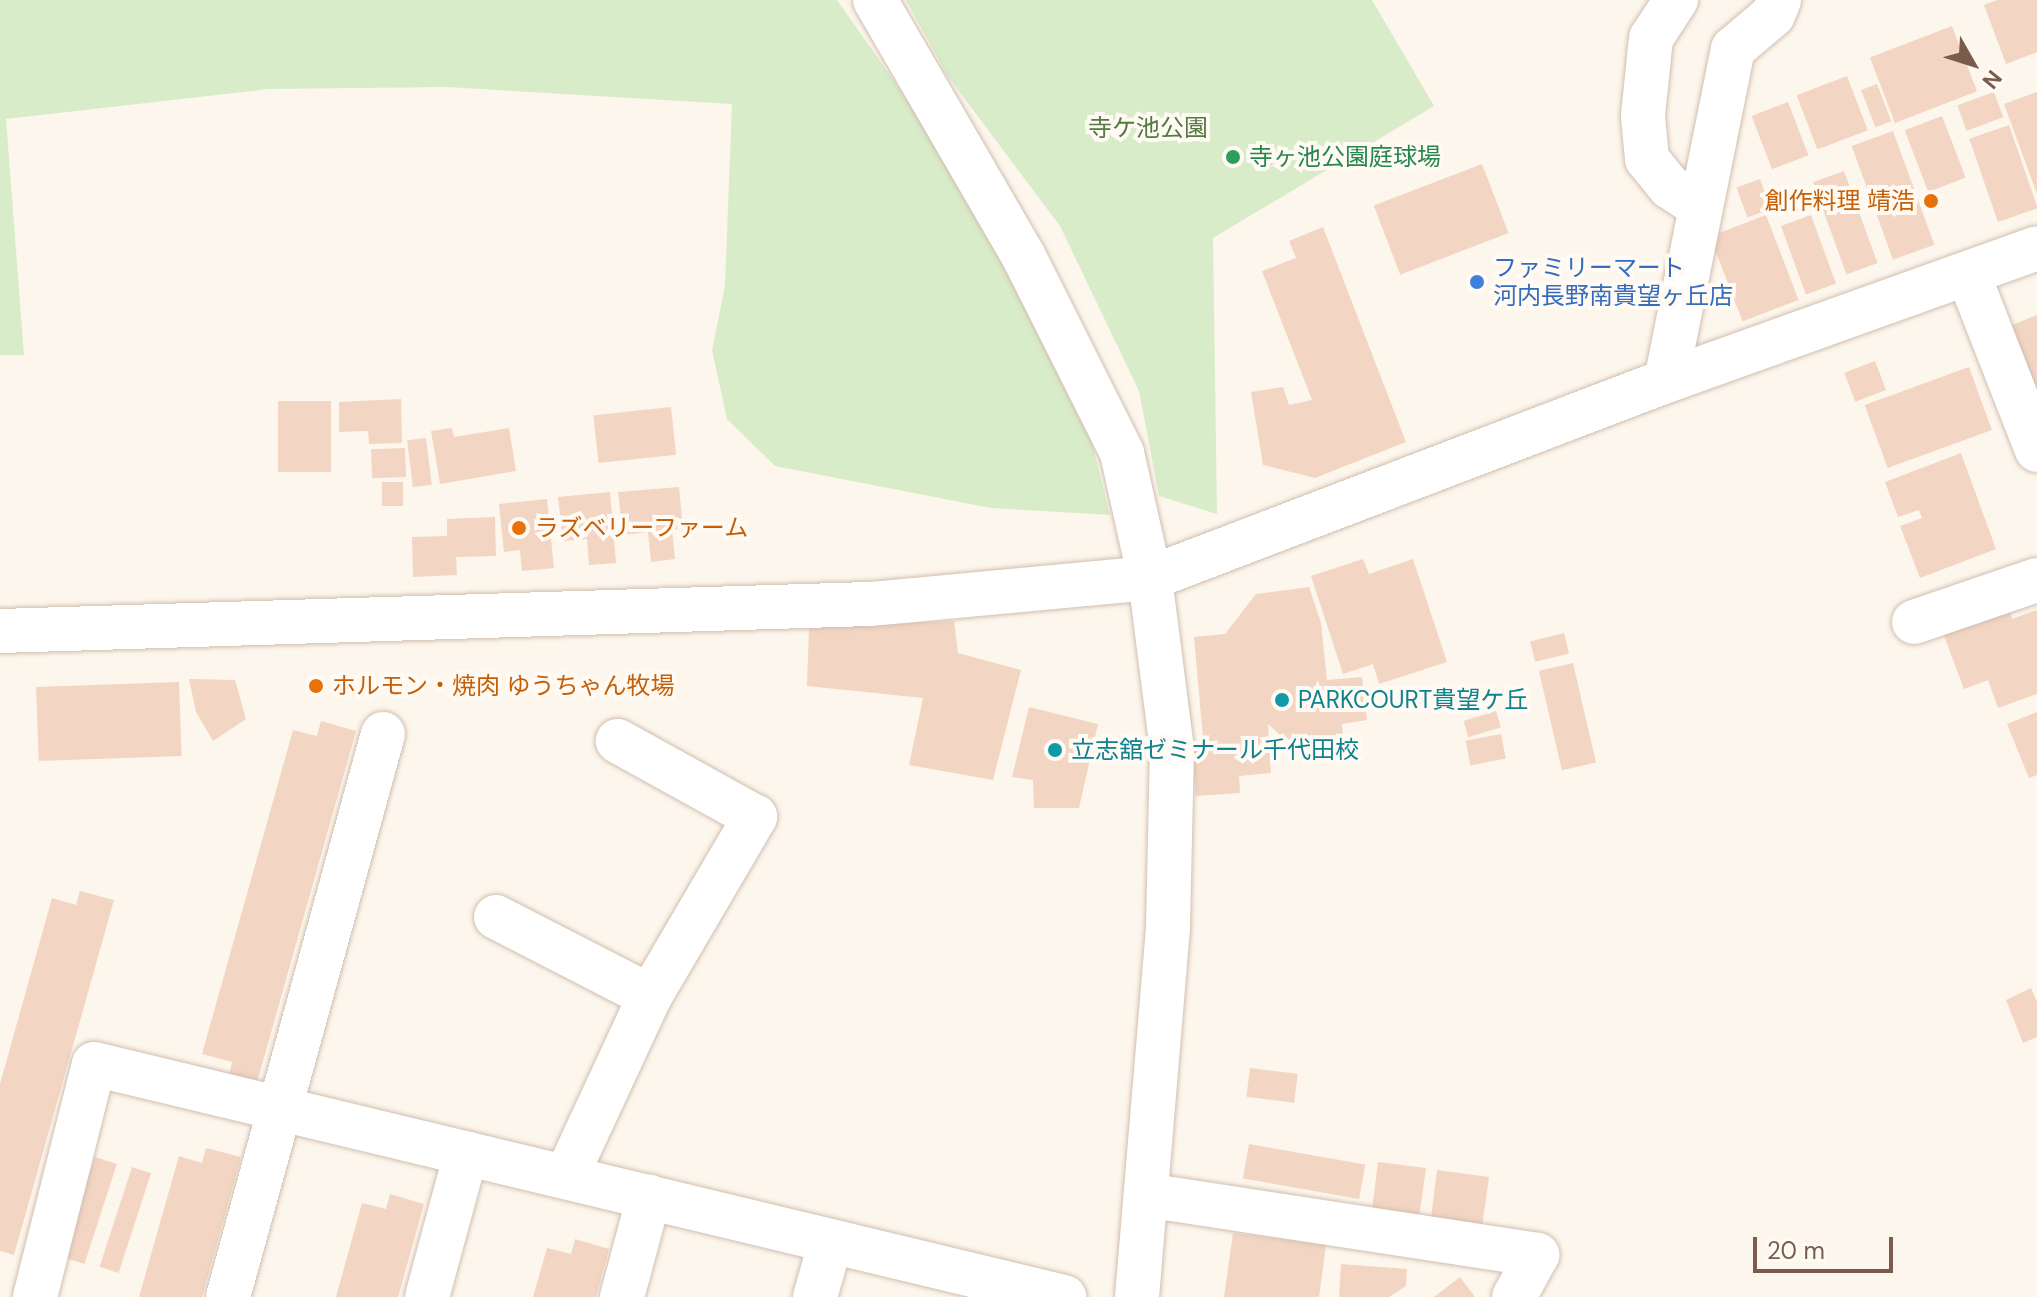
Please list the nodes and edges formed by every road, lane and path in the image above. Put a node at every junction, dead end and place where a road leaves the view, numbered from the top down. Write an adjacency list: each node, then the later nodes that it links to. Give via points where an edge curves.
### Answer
1 (875, 0): 10 (street, via 1024,257 1122,453)
2 (1676, 0): 5 (street, via 1651,38 1643,116 1647,159 1670,187)
3 (1814, 0): 4 (street)
4 (1776, 8): 5 (street, via 1733,49)
5 (1698, 205): 8 (street)
6 (2037, 248): 7 (street)
7 (1968, 274): 8 (street); 9 (street)
8 (1666, 381): 10 (street)
9 (2037, 450)
10 (1150, 578): 13 (street, via 870,604); 21 (street, via 1172,749 1168,928)
11 (2037, 580): 12 (street)
12 (1914, 622)
13 (0, 631)
14 (383, 734): 18 (street)
15 (618, 741): 17 (street, via 755,817)
16 (496, 917): 17 (street)
17 (650, 996): 20 (street)
18 (280, 1109): 19 (street); 24 (street, via 94,1064); 25 (street)
19 (466, 1153): 20 (street); 26 (street)
20 (566, 1177): 22 (street)
21 (1146, 1195): 30 (street); 31 (street, via 1537,1255)
22 (649, 1197): 23 (street); 27 (street)
23 (831, 1241): 28 (street); 29 (street)
24 (35, 1297)
25 (228, 1297)
26 (427, 1297)
27 (622, 1297)
28 (815, 1297)
29 (1064, 1297)
30 (1137, 1297)
31 (1514, 1297)

